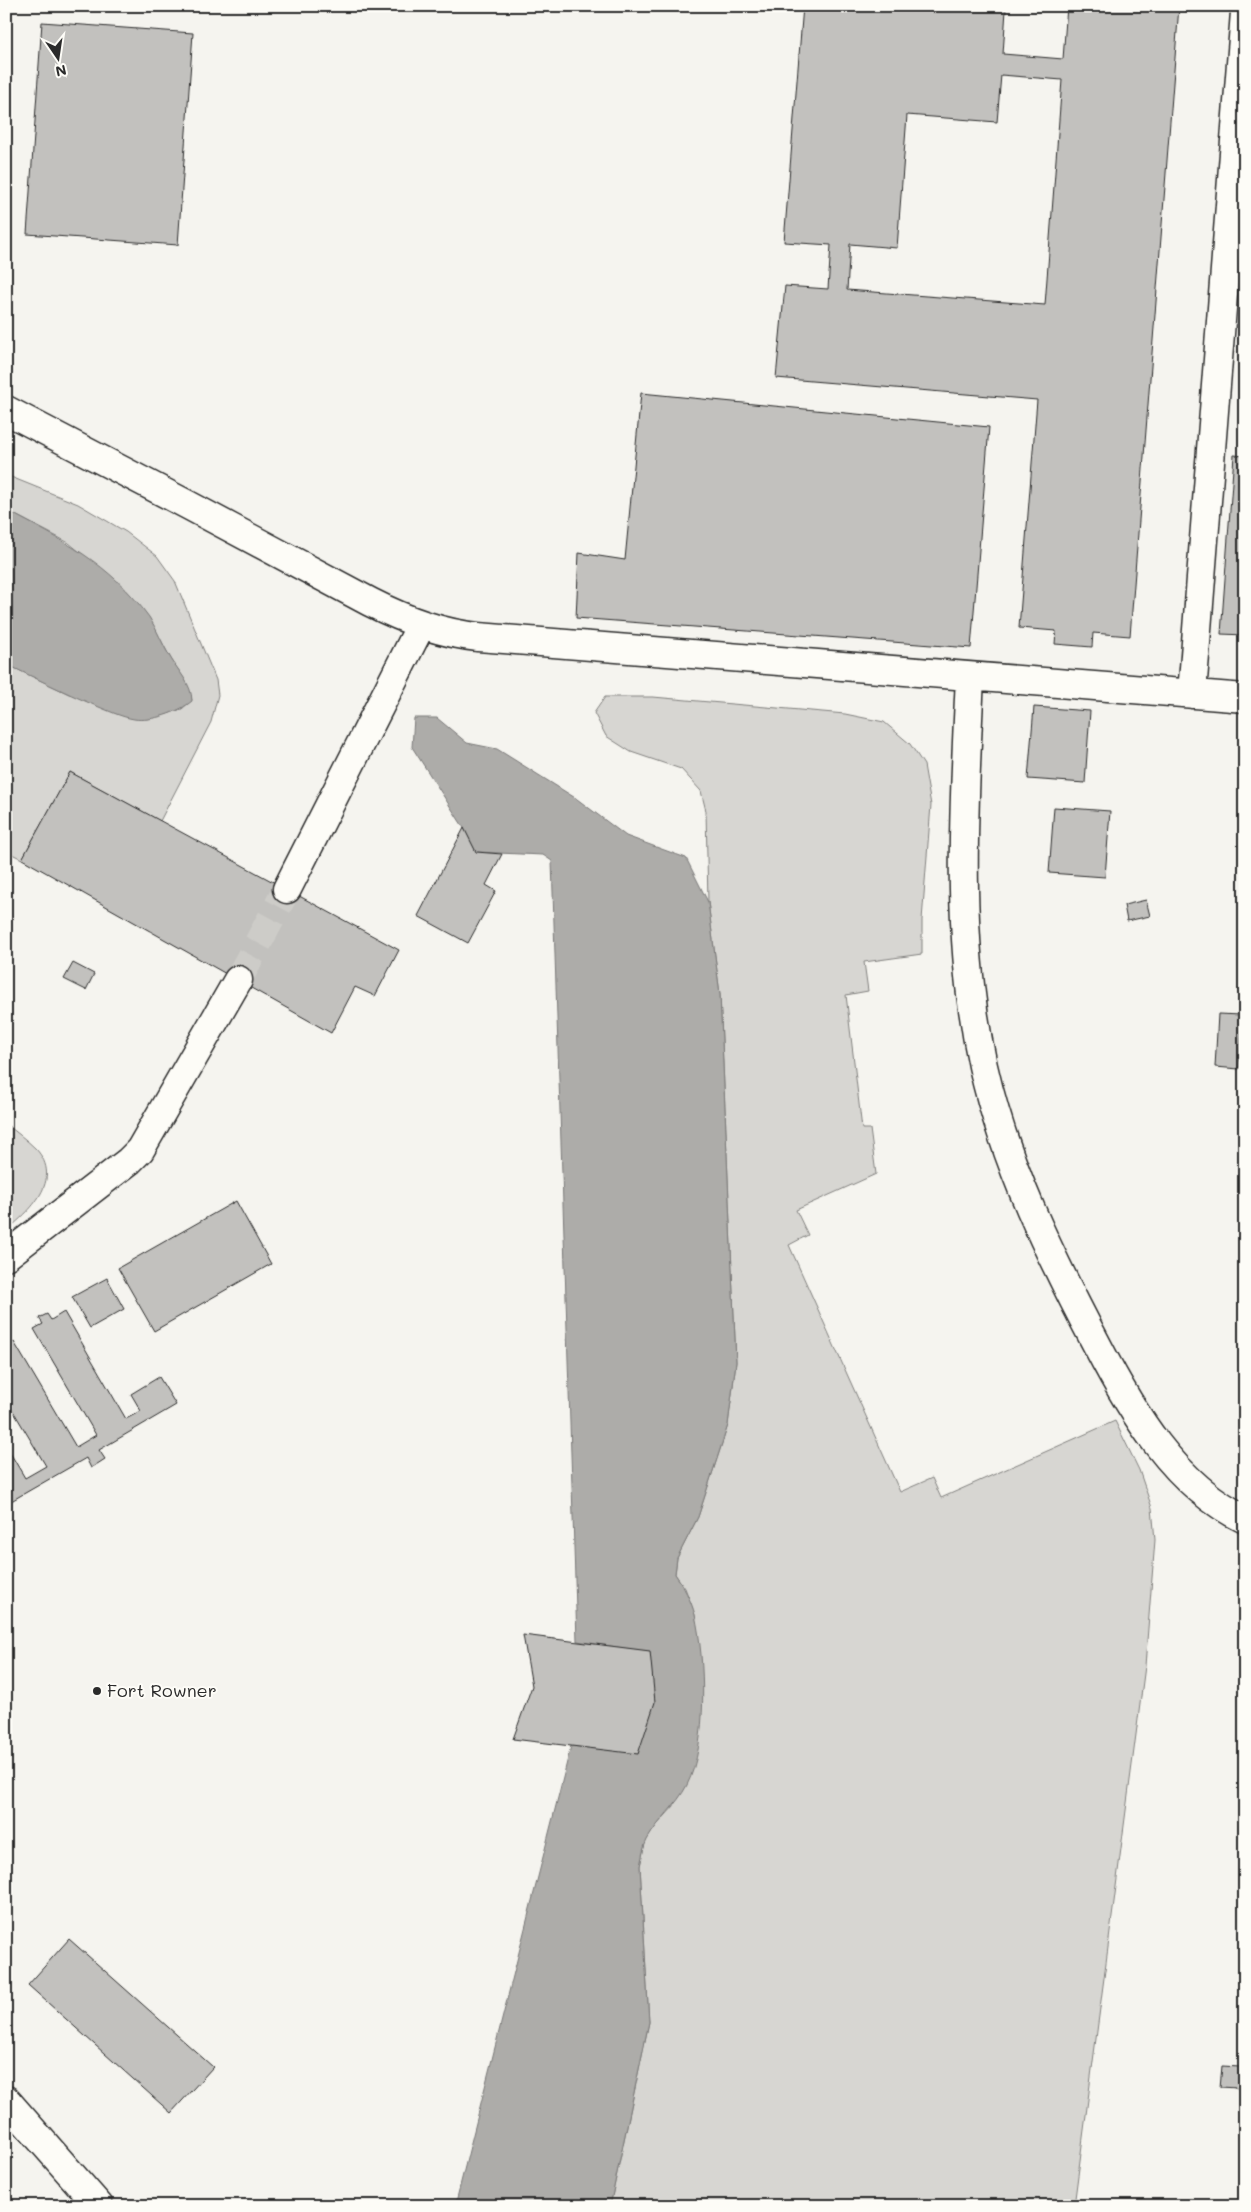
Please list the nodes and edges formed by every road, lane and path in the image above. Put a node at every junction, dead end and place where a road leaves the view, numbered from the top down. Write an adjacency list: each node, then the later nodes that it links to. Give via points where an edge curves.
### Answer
1 (1245, 12): 5 (lane)
2 (6, 410): 3 (lane, via 396,616)
3 (421, 625): 4 (lane, via 478,637); 7 (lane)
4 (970, 677): 5 (lane); 10 (lane, via 963,824 968,970 984,1066 1008,1150 1064,1282 1131,1406 1156,1442 1186,1476 1215,1502)
5 (1192, 694): 6 (lane)
6 (1245, 698)
7 (287, 890)
8 (238, 980): 9 (lane, via 140,1150)
9 (6, 1256)
10 (1245, 1519)
11 (6, 2100): 12 (lane)
12 (99, 2206)

